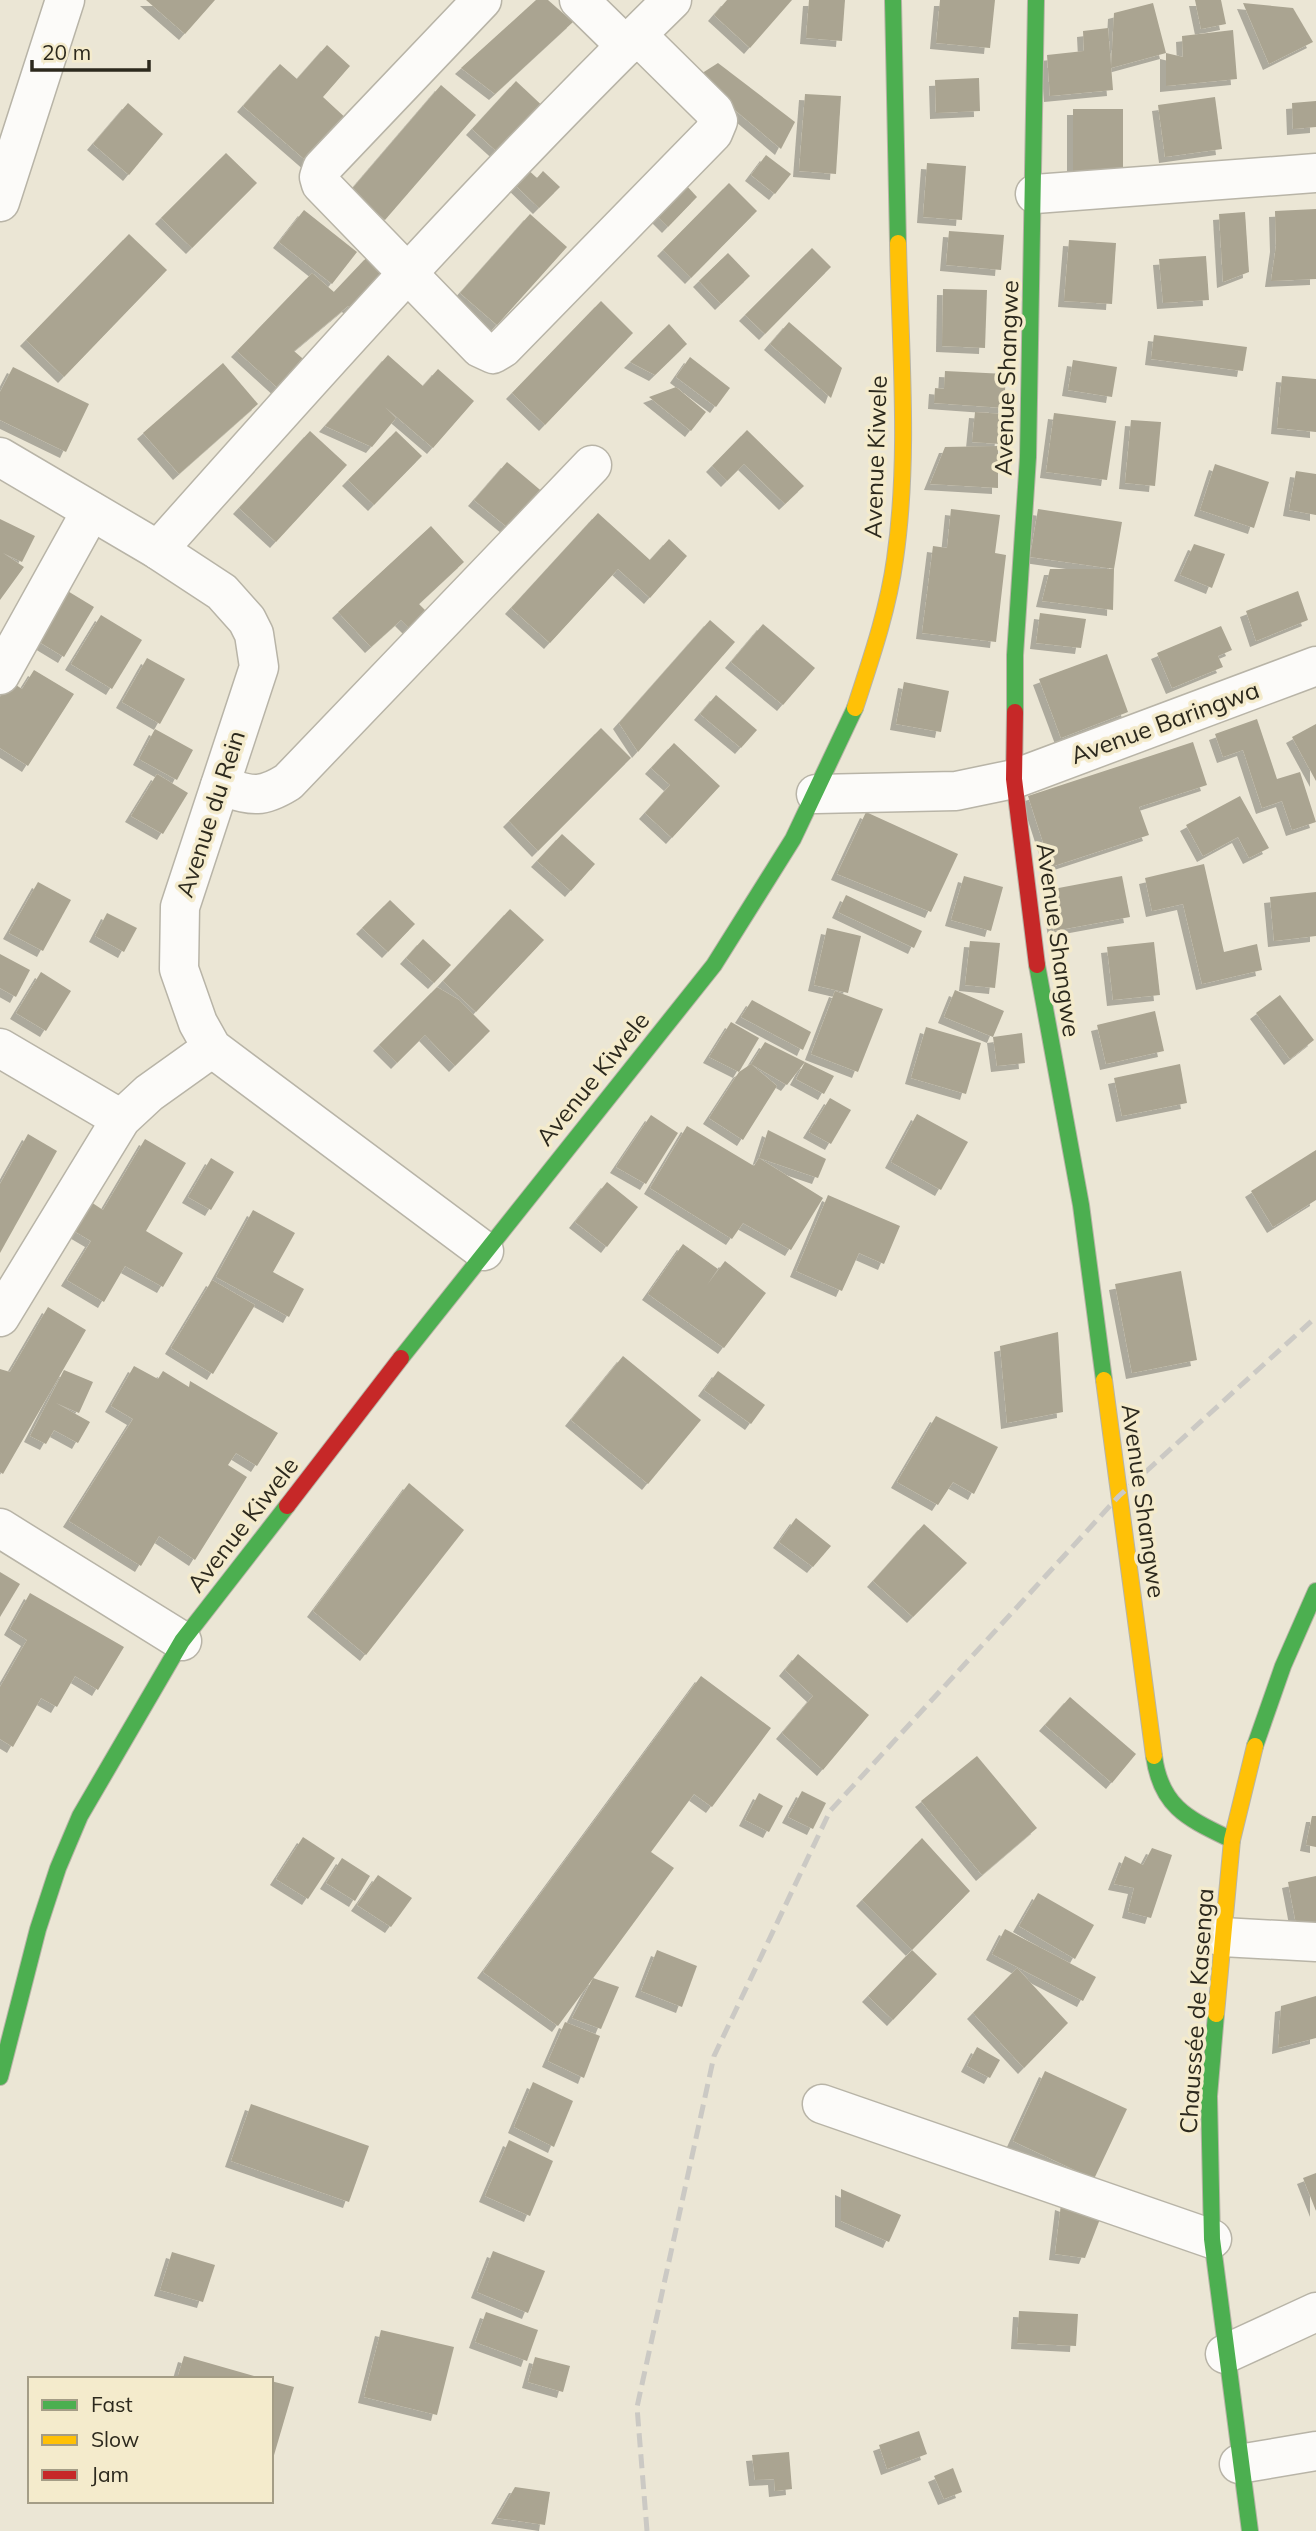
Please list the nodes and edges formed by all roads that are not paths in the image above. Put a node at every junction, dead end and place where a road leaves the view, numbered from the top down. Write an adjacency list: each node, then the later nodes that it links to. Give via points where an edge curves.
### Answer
1 (65, 0): 10 (street)
2 (579, 0): 7 (street)
3 (672, 0): 7 (street)
4 (893, 0): 20 (street, Avenue Kiwele, via 903,475 896,548 878,639 853,713)
5 (1036, 0): 9 (street, Avenue Shangwe)
6 (466, 5): 11 (street, via 322,168 319,177)
7 (631, 40): 11 (street); 11 (street, via 714,111 719,121 713,133 503,348 492,354 480,348)
8 (1316, 173): 9 (street)
9 (1035, 194): 18 (street, Avenue Shangwe)
10 (0, 202)
11 (405, 272): 15 (street)
12 (0, 457): 14 (street, Avenue du Rein)
13 (592, 465): 19 (street, via 288,782 255,796)
14 (91, 511): 15 (street, Avenue du Rein); 17 (street)
15 (158, 550): 19 (street, Avenue du Rein, via 222,593 254,634 259,667)
16 (1316, 666): 18 (street, Avenue Baringwa)
17 (0, 675)
18 (1013, 779): 20 (street, Avenue Baringwa, via 956,791); 29 (street, Avenue Shangwe, via 1040,990 1081,1205 1157,1781 1177,1811)
19 (220, 786): 22 (street, Avenue du Rein, via 180,906 178,939 179,969)
20 (816, 794): 24 (street, Avenue Kiwele, via 714,965)
21 (0, 1048): 23 (street)
22 (212, 1048): 23 (street); 24 (street, Avenue du Rein)
23 (121, 1119): 25 (street)
24 (484, 1251): 28 (street, Avenue Kiwele)
25 (0, 1317)
26 (0, 1528): 28 (street)
27 (1316, 1591): 29 (street, Chaussée de Kasenga, via 1283,1666 1247,1769)
28 (182, 1641): 32 (street, Avenue Kiwele, via 80,1816 58,1868)
29 (1232, 1840): 30 (street, Chaussée de Kasenga)
30 (1223, 1937): 31 (street); 34 (street, Chaussée de Kasenga, via 1209,2096)
31 (1316, 1942)
32 (0, 2077)
33 (822, 2104): 34 (street)
34 (1212, 2239): 36 (street, Chaussée de Kasenga)
35 (1316, 2312): 36 (street)
36 (1225, 2354): 38 (street, Chaussée de Kasenga)
37 (1316, 2451): 38 (street)
38 (1239, 2464): 39 (street, Chaussée de Kasenga)
39 (1250, 2531)

